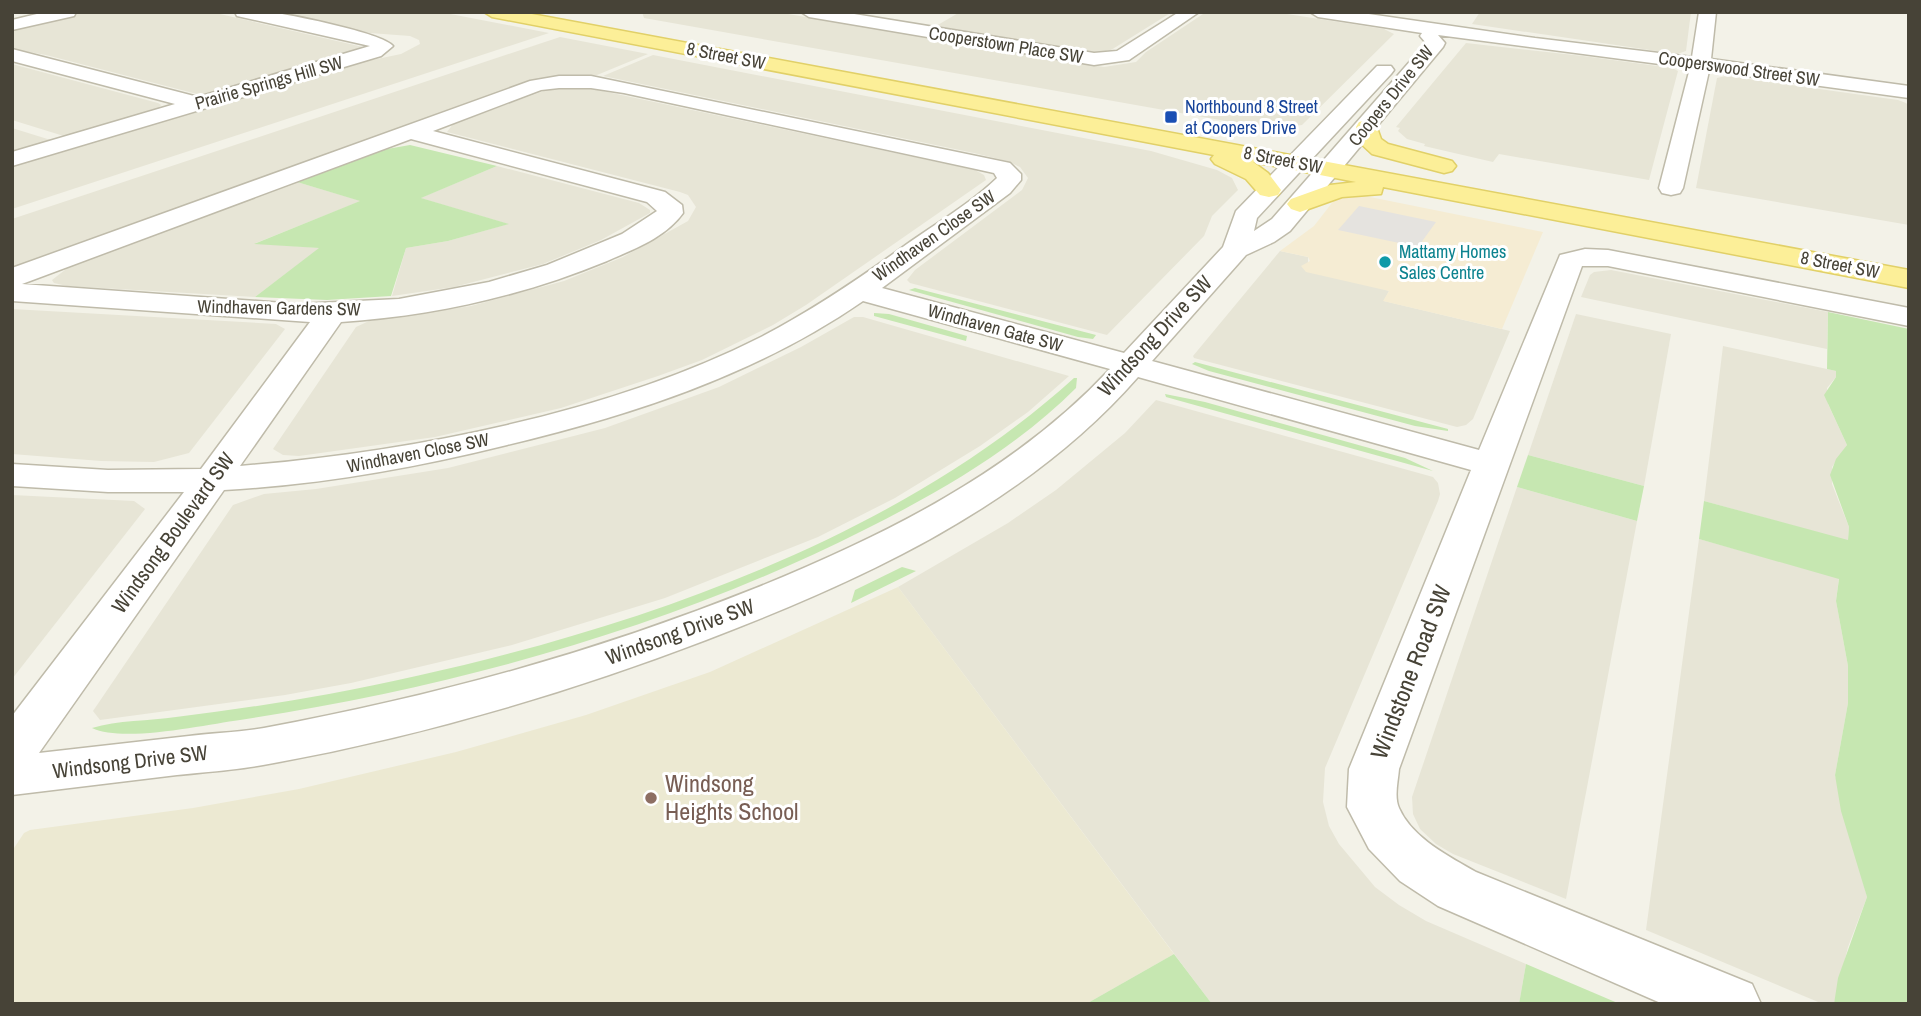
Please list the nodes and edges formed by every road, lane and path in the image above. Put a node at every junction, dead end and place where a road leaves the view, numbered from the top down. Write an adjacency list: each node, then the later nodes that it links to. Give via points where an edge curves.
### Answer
1 (68, 12): 11 (street)
2 (243, 12): 17 (street, Prairie Springs Hill SW, via 370,39 384,46)
3 (492, 12): 19 (main road, 8 Street SW)
4 (555, 12): 21 (main road, 8 Street SW)
5 (809, 12): 13 (street, Cooperstown Place SW)
6 (1191, 12): 13 (street, Cooperstown Place SW, via 1122,57 1108,59)
7 (1318, 12): 12 (street)
8 (1331, 12): 12 (street)
9 (1708, 12): 15 (street)
10 (931, 18): 13 (street)
11 (12, 25)
12 (1439, 26): 15 (street, Cooperswood Street SW); 18 (street, Coopers Drive SW, via 1436,43); 21 (street, Coopers Drive SW, via 1413,40)
13 (907, 28)
14 (12, 55): 17 (street)
15 (1701, 64): 16 (street, Cooperswood Street SW); 24 (street)
16 (1909, 92)
17 (199, 104): 22 (street, Prairie Springs Hill SW)
18 (1367, 127): 23 (street, Coopers Drive SW); 26 (main road, via 1370,142 1402,156)
19 (1126, 131): 21 (main road, 8 Street SW); 25 (main road, via 1241,165 1261,177)
20 (411, 132): 32 (street, Windhaven Close SW); 33 (street, Windhaven Close SW, via 537,85 588,80 979,162 1009,174 1001,188); 35 (street, Windhaven Gardens SW, via 656,197 669,205 670,214 609,250 516,284 415,306)
21 (1301, 156): 23 (main road, 8 Street SW); 25 (street, Windsong Drive SW)
22 (12, 159)
23 (1336, 162): 26 (main road, 8 Street SW); 27 (street, Windsong Drive SW); 28 (main road, 8 Street SW)
24 (1671, 188)
25 (1269, 190): 29 (street, Windsong Drive SW, via 1245,216)
26 (1600, 201): 30 (main road, 8 Street SW)
27 (1300, 204): 28 (main road, via 1358,188); 29 (street, Windsong Drive SW, via 1273,231)
28 (1523, 205): 31 (main road, 8 Street SW)
29 (1236, 249): 37 (street, Windsong Drive SW)
30 (1909, 256)
31 (1909, 277)
32 (12, 278)
33 (857, 290): 37 (street, Windhaven Gate SW); 40 (street, Windhaven Close SW, via 795,331 732,362 642,397 555,423 415,456 332,469)
34 (12, 292): 35 (street, Windhaven Gardens SW)
35 (332, 313): 40 (street, Windsong Boulevard SW)
36 (1909, 317): 38 (street, Windstone Road SW, via 1608,258 1570,261)
37 (1132, 365): 38 (street); 42 (street, Windsong Drive SW, via 1059,434 992,485 930,523 840,569 629,652 515,689 261,747)
38 (1492, 464): 43 (street, Windstone Road SW, via 1374,769 1373,805 1390,838 1419,866 1457,889)
39 (12, 475): 40 (street, Windhaven Close SW, via 108,481)
40 (213, 478): 41 (street, Windsong Boulevard SW)
41 (12, 752)
42 (12, 775)
43 (1731, 1004)

